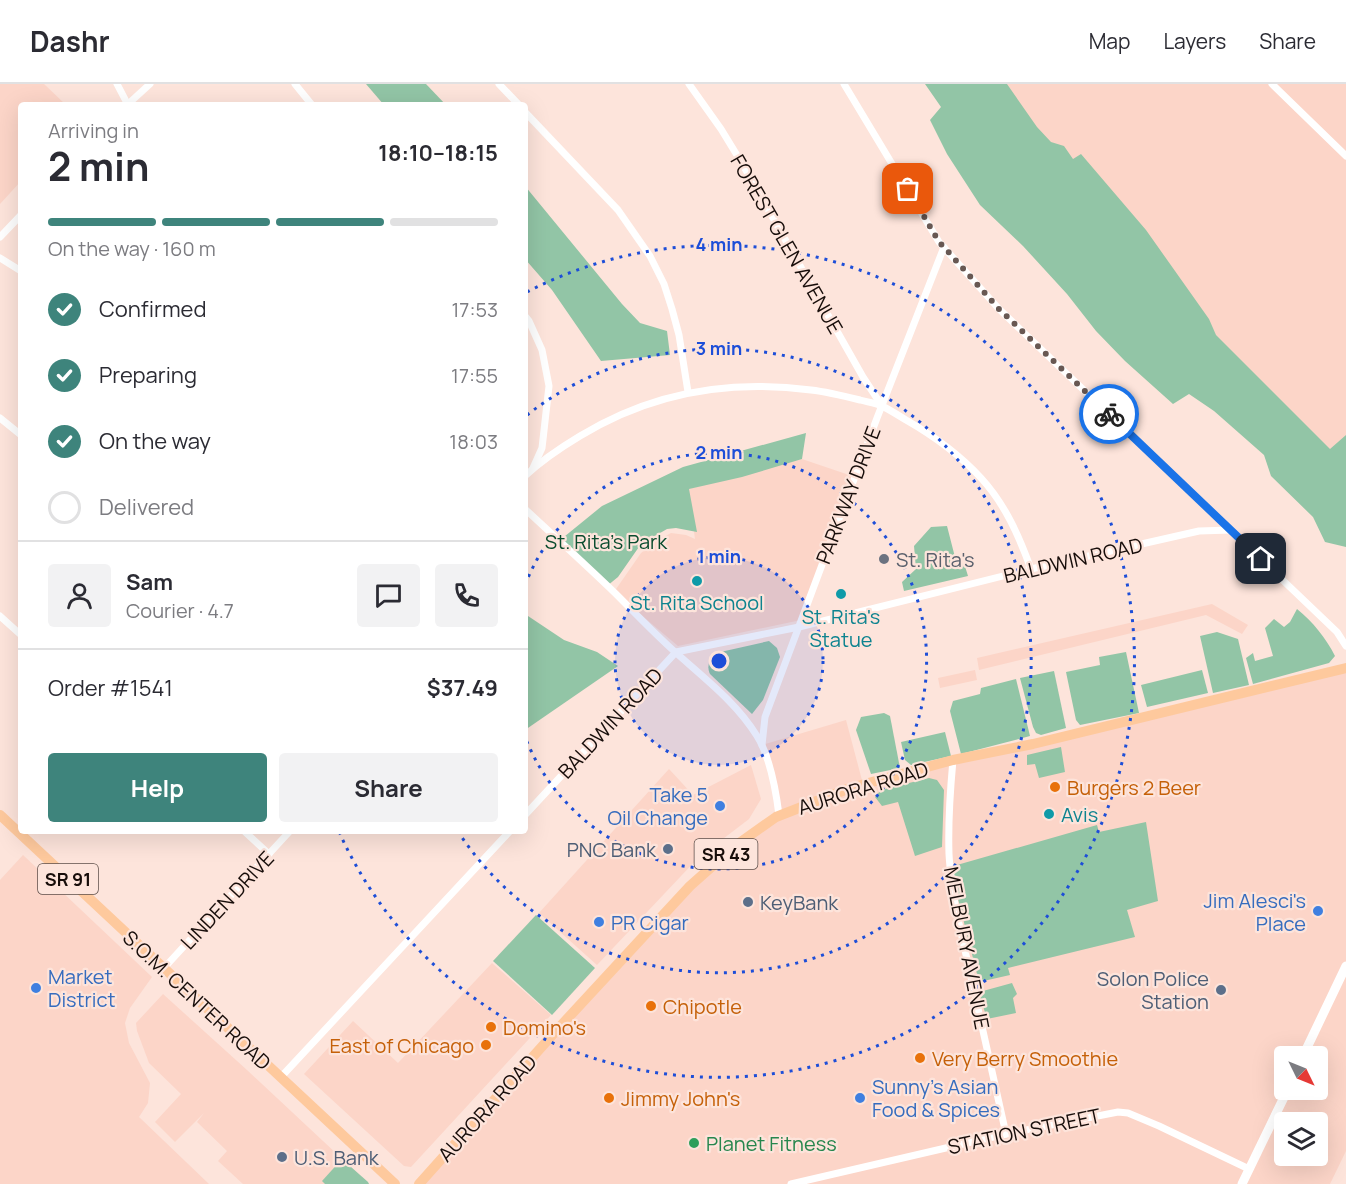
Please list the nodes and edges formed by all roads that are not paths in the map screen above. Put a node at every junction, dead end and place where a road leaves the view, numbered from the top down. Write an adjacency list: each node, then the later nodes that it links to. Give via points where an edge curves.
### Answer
1 (117, 84): 8 (street)
2 (150, 84): 9 (street)
3 (295, 84): 10 (street)
4 (499, 84): 11 (street)
5 (689, 84): 21 (street, FOREST GLEN AVENUE, via 727,138)
6 (844, 84): 16 (street)
7 (1272, 84): 13 (street)
8 (126, 102)
9 (130, 102)
10 (310, 102)
11 (516, 102)
12 (528, 114): 20 (street, via 618,210 650,256 672,309)
13 (1346, 156)
14 (18, 218): 15 (street)
15 (0, 237)
16 (944, 247): 21 (street, PARKWAY DRIVE); 27 (street, via 999,309)
17 (0, 258): 18 (street)
18 (18, 269)
19 (528, 320): 24 (street, via 542,350 549,386 542,448)
20 (688, 392): 21 (street, via 767,385 832,393); 24 (street, via 602,423)
21 (882, 406): 28 (street, via 951,449 982,479 1007,514); 30 (street, PARKWAY DRIVE)
22 (0, 418): 23 (street)
23 (18, 433)
24 (532, 470): 25 (street)
25 (528, 473)
26 (528, 513): 33 (street)
27 (1231, 530): 28 (street, BALDWIN ROAD, via 1199,531); 32 (street, via 1337,632)
28 (1031, 569): 30 (street, BALDWIN ROAD)
29 (0, 616): 31 (street)
30 (799, 627): 33 (street, BALDWIN ROAD); 35 (street, PARKWAY DRIVE, via 765,717)
31 (18, 632)
32 (1346, 646)
33 (675, 652): 35 (street, via 737,709); 37 (street, BALDWIN ROAD)
34 (1346, 668): 36 (main road, AURORA ROAD / SR 43)
35 (762, 745): 39 (street)
36 (953, 760): 39 (main road, AURORA ROAD / SR 43, via 850,788); 51 (street, MELBURY AVENUE, via 949,805 951,881)
37 (528, 811)
38 (0, 815): 40 (main road, S.O.M. CENTER ROAD / SR 91)
39 (779, 815): 54 (main road, AURORA ROAD / SR 43, via 735,846 690,886)
40 (18, 832)
41 (20, 834): 47 (main road, S.O.M. CENTER ROAD / SR 91)
42 (247, 834): 45 (street)
43 (287, 834): 45 (street, LINDEN DRIVE)
44 (507, 834): 49 (street)
45 (269, 854): 47 (street, LINDEN DRIVE)
46 (1346, 966): 48 (street)
47 (164, 968): 49 (main road, S.O.M. CENTER ROAD / SR 91)
48 (1308, 1046)
49 (281, 1077): 53 (main road, S.O.M. CENTER ROAD / SR 91)
50 (1282, 1100): 52 (street)
51 (1006, 1134): 52 (street, STATION STREET, via 1107,1113 1128,1113); 55 (street, STATION STREET)
52 (1249, 1169): 56 (street)
53 (395, 1184)
54 (419, 1184)
55 (791, 1184)
56 (1242, 1184)

